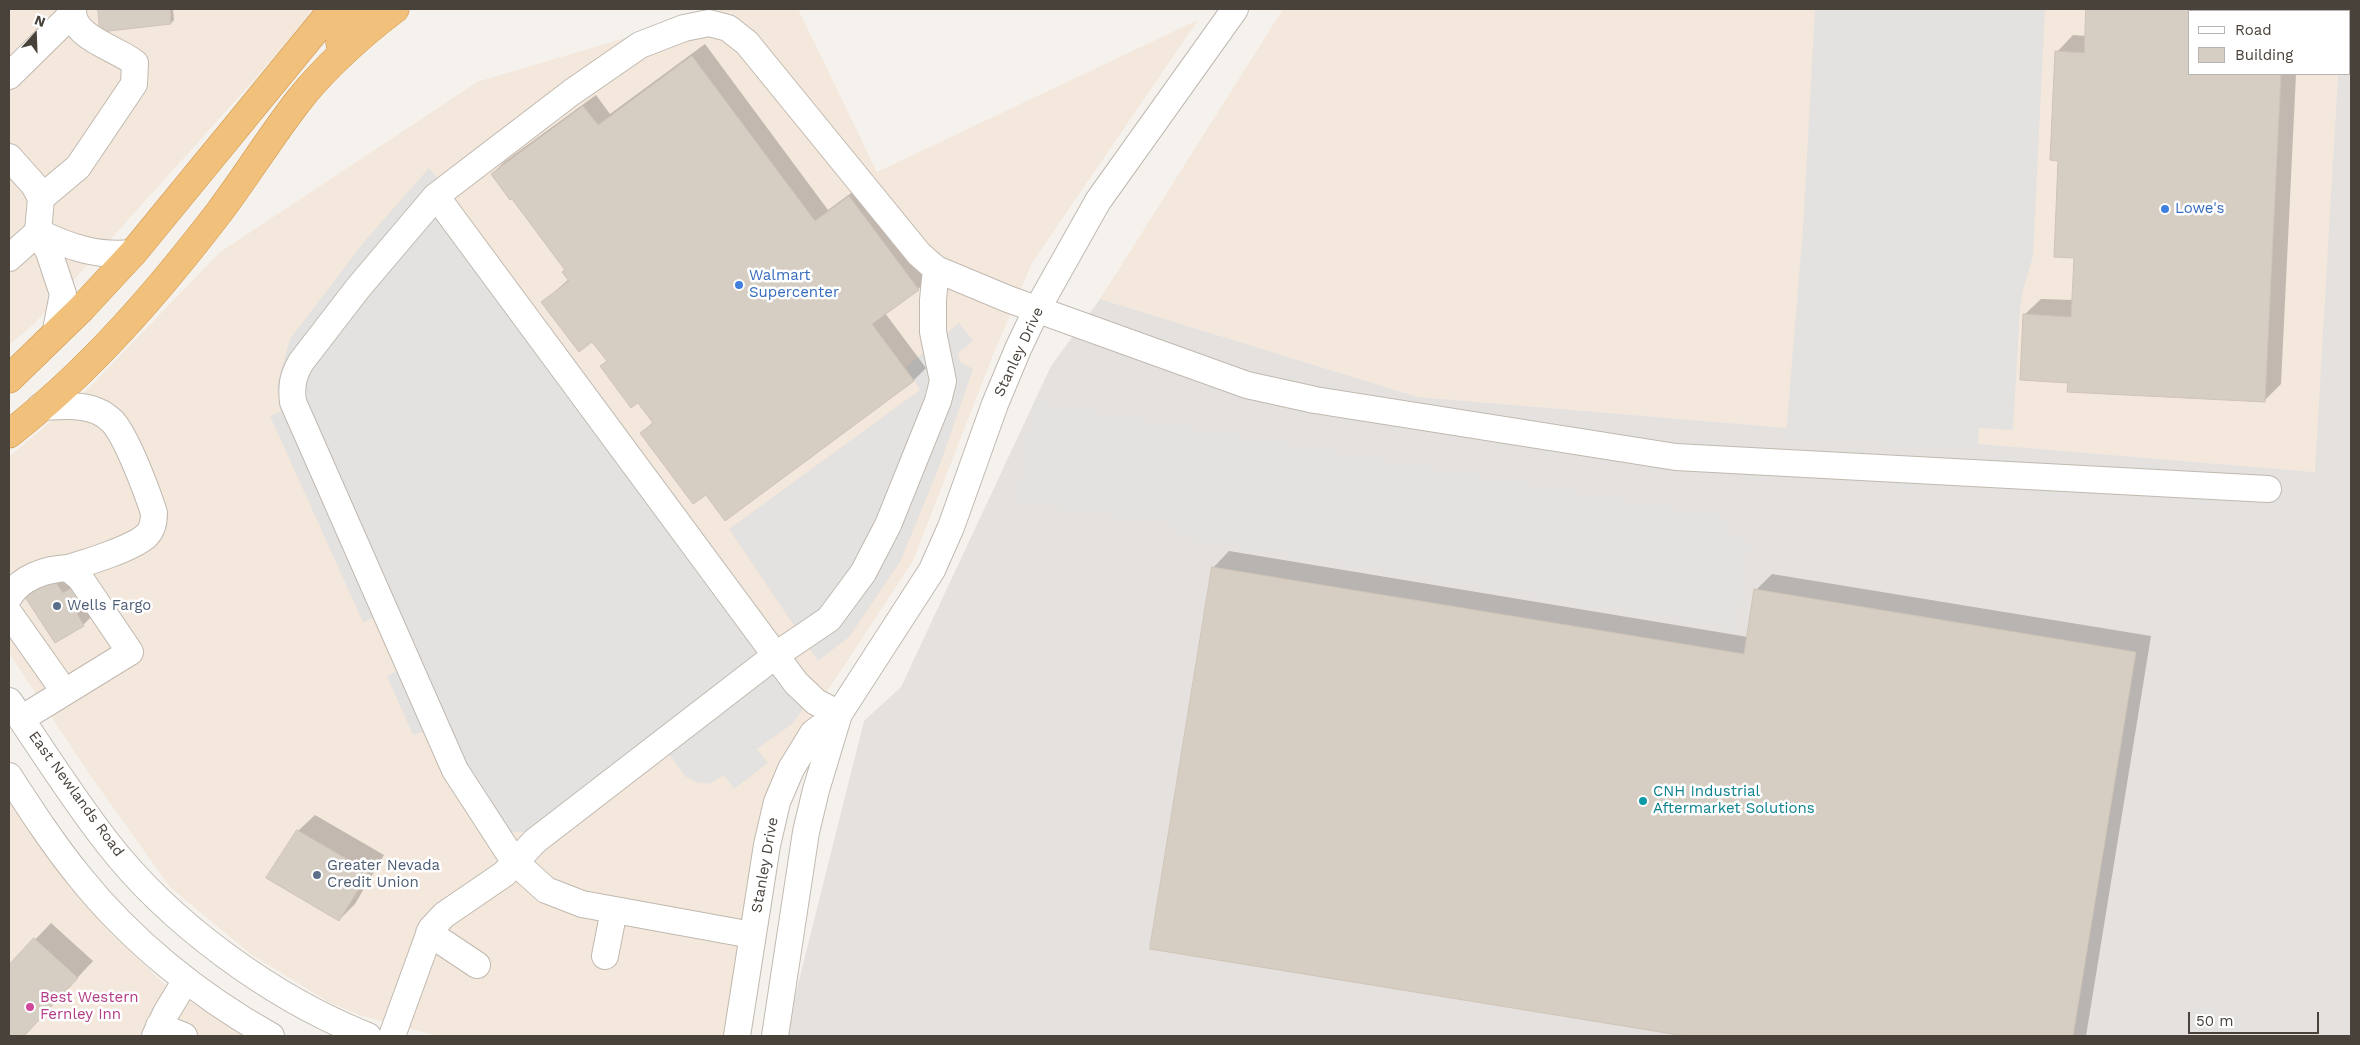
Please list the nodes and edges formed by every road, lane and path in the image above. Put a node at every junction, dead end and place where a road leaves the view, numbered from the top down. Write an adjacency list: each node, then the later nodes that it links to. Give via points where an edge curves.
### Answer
1 (364, 9): 7 (highway)
2 (395, 9): 7 (highway, via 354,44)
3 (1235, 9): 15 (street, Stanley Drive, via 1098,201)
4 (72, 11): 6 (street); 10 (street, via 78,26 135,63 134,84 78,167)
5 (328, 12): 12 (highway)
6 (9, 76)
7 (300, 99): 18 (highway, via 180,261 130,320 82,370)
8 (9, 156): 10 (street)
9 (436, 196): 14 (street, via 572,92 640,46 684,28 709,23 728,28 747,43 919,254); 24 (street); 29 (street, via 301,362 291,387 293,402 455,770)
10 (41, 198): 11 (street)
11 (38, 232): 12 (street, via 74,248 96,253); 13 (street); 16 (street, via 52,259 63,294)
12 (134, 253): 16 (highway)
13 (9, 258)
14 (936, 269): 15 (street); 24 (street, via 933,332 943,381 938,401 888,524 863,573 829,619)
15 (1038, 308): 20 (street, via 1247,385 1315,400 1641,452 1676,457); 27 (street, Stanley Drive, via 1007,374 935,563)
16 (55, 335): 17 (highway)
17 (9, 379)
18 (40, 407): 19 (highway); 21 (street, via 88,408 112,421 121,434 154,513 154,524 148,534 136,542)
19 (9, 434)
20 (2268, 489)
21 (68, 568): 22 (street, via 41,571 12,591); 25 (street, via 80,578 130,652)
22 (9, 597)
23 (9, 613): 25 (street)
24 (776, 655): 27 (street, via 803,690 816,702); 29 (street, via 535,841)
25 (64, 691): 26 (street)
26 (15, 710): 39 (street, East Newlands Road, via 107,842 164,904 260,980 321,1015)
27 (839, 714): 32 (street, Stanley Drive, via 813,733 784,784 772,821); 42 (street, Stanley Drive, via 806,832)
28 (9, 776): 35 (street, via 80,877 132,932)
29 (514, 861): 30 (street, via 546,890 582,904); 31 (street, via 504,874 444,915)
30 (614, 910): 32 (street); 33 (street)
31 (429, 933): 34 (street); 40 (street)
32 (752, 935): 41 (street, Stanley Drive)
33 (605, 956)
34 (477, 965)
35 (186, 980): 36 (street); 38 (street)
36 (158, 1031): 37 (street)
37 (184, 1036)
38 (271, 1036)
39 (368, 1036)
40 (392, 1036)
41 (737, 1036)
42 (774, 1036)

